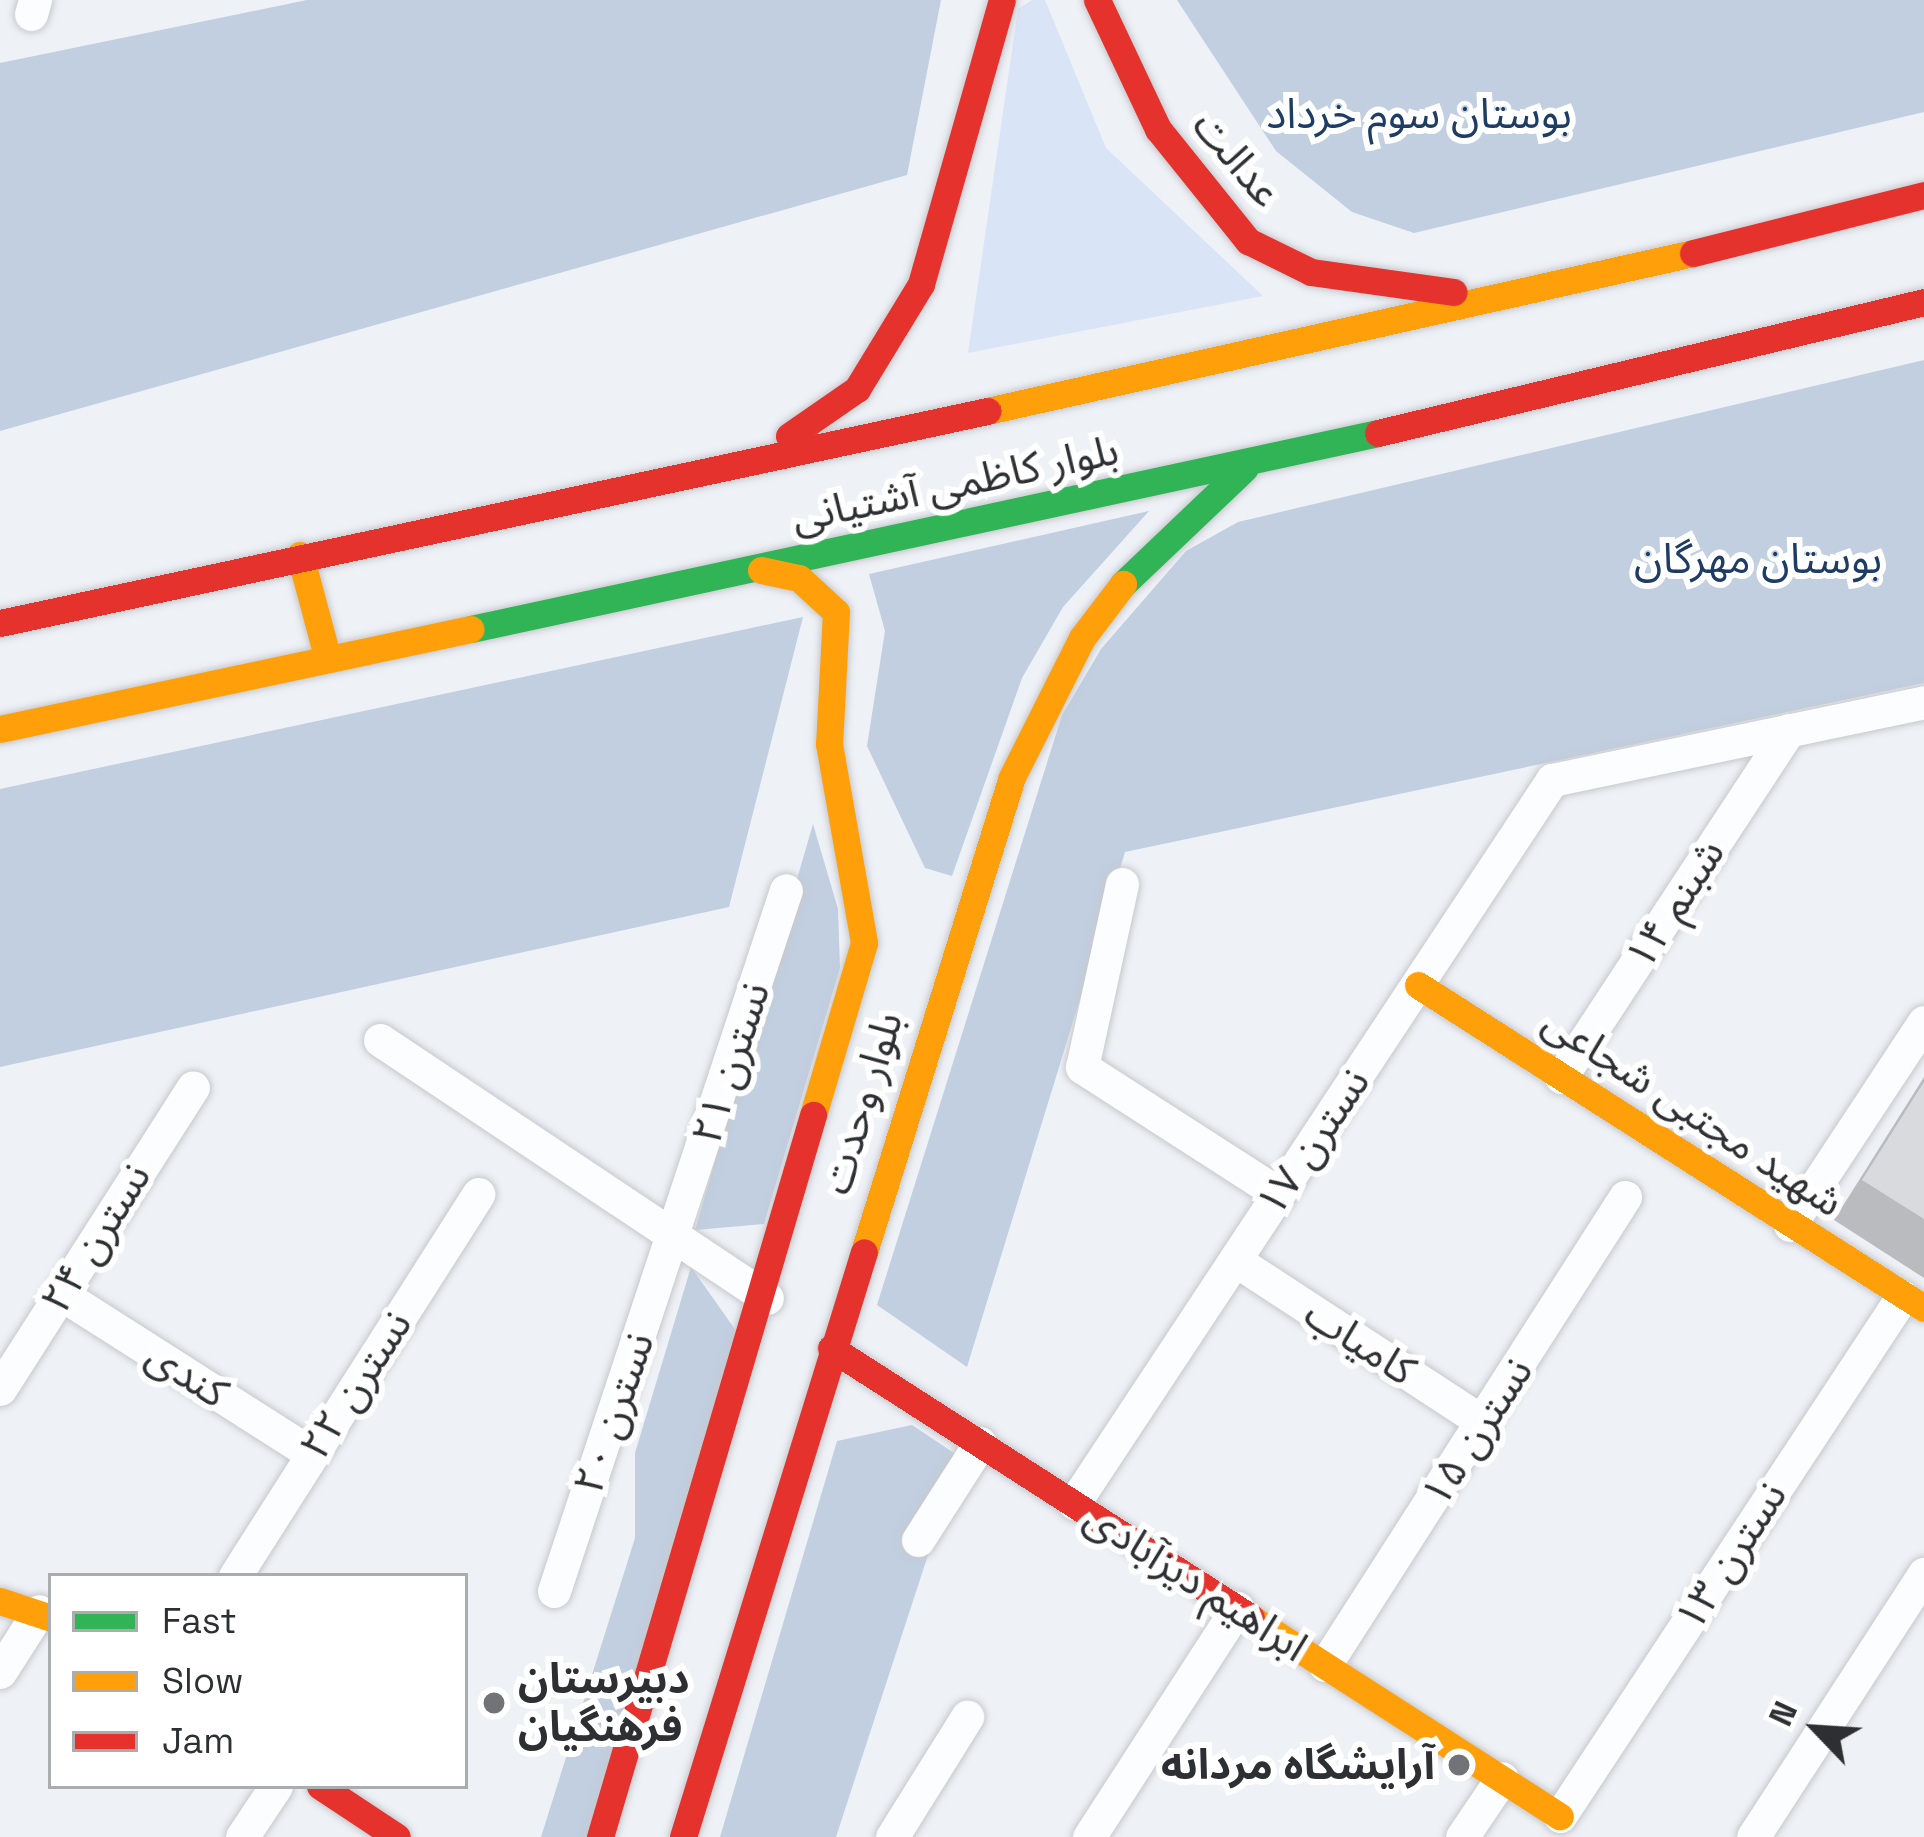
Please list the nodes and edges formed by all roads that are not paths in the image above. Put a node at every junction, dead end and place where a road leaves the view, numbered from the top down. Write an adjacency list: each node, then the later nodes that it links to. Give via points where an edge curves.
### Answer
1 (1002, 0): 6 (street, via 902,321 857,389)
2 (1097, 0): 4 (street, عدالت, via 1158,129 1248,241 1311,272 1396,290)
3 (1924, 195): 4 (street, بلوار کاظمی آشتیانی)
4 (1529, 294): 6 (street, بلوار کاظمی آشتیانی)
5 (1924, 302): 7 (street, بلوار کاظمی آشتیانی)
6 (763, 452): 8 (street, بلوار کاظمی آشتیانی)
7 (1249, 464): 9 (street, بلوار کاظمی آشتیانی); 31 (street, بلوار وحدت, via 1141,561 1051,687 973,882)
8 (300, 555): 10 (street, بلوار کاظمی آشتیانی); 11 (street)
9 (758, 569): 11 (street, بلوار کاظمی آشتیانی); 29 (street, بلوار وحدت, via 799,578 836,612 830,744 864,943)
10 (0, 623)
11 (327, 656): 13 (street, بلوار کاظمی آشتیانی)
12 (1924, 702): 14 (street)
13 (0, 729)
14 (1789, 730): 17 (street, نسترن ۱۷, via 1552,780); 20 (street, شبنم ۱۴)
15 (1123, 884): 23 (street, via 1082,1066)
16 (786, 890): 26 (street, نسترن ۲۱)
17 (1418, 985): 20 (street, شهید مجتبی شجاعی); 23 (street, نسترن ۱۷)
18 (1924, 1022): 25 (street)
19 (380, 1040): 26 (street)
20 (1561, 1077): 25 (street, شهید مجتبی شجاعی)
21 (193, 1087): 28 (street, نسترن ۲۴)
22 (478, 1194): 35 (street, نسترن ۲۲)
23 (1279, 1194): 27 (street, نسترن ۱۷)
24 (1625, 1197): 33 (street, نسترن ۱۵)
25 (1790, 1225): 30 (street, شهید مجتبی شجاعی)
26 (675, 1235): 29 (street); 40 (street, نسترن ۲۰)
27 (1235, 1260): 33 (street, کامیاب); 36 (street, نسترن ۱۷)
28 (61, 1294): 32 (street, نسترن ۲۴); 35 (street, کندی)
29 (767, 1298): 53 (street, بلوار وحدت)
30 (1913, 1302): 50 (street, نسترن ۱۳)
31 (831, 1348): 34 (street, ابراهیم دیزآبادی); 54 (street, بلوار وحدت)
32 (0, 1389)
33 (1484, 1423): 44 (street, نسترن ۱۵)
34 (980, 1443): 36 (street, ابراهیم دیزآبادی); 37 (street)
35 (312, 1454): 38 (street, نسترن ۲۲)
36 (1074, 1504): 42 (street, ابراهیم دیزآبادی)
37 (918, 1540)
38 (237, 1573)
39 (1924, 1574): 58 (street)
40 (554, 1591)
41 (0, 1601): 43 (street)
42 (1237, 1608): 44 (street, ابراهیم دیزآبادی); 56 (street)
43 (45, 1614): 45 (street)
44 (1325, 1665): 47 (street, ابراهیم دیزآبادی)
45 (0, 1672)
46 (967, 1717): 55 (street)
47 (1502, 1778): 50 (street, ابراهیم دیزآبادی); 57 (street)
48 (274, 1789): 51 (street)
49 (325, 1789): 52 (street)
50 (1560, 1816)
51 (242, 1837)
52 (397, 1837)
53 (600, 1837)
54 (683, 1837)
55 (892, 1837)
56 (1089, 1837)
57 (1462, 1837)
58 (1753, 1837)

